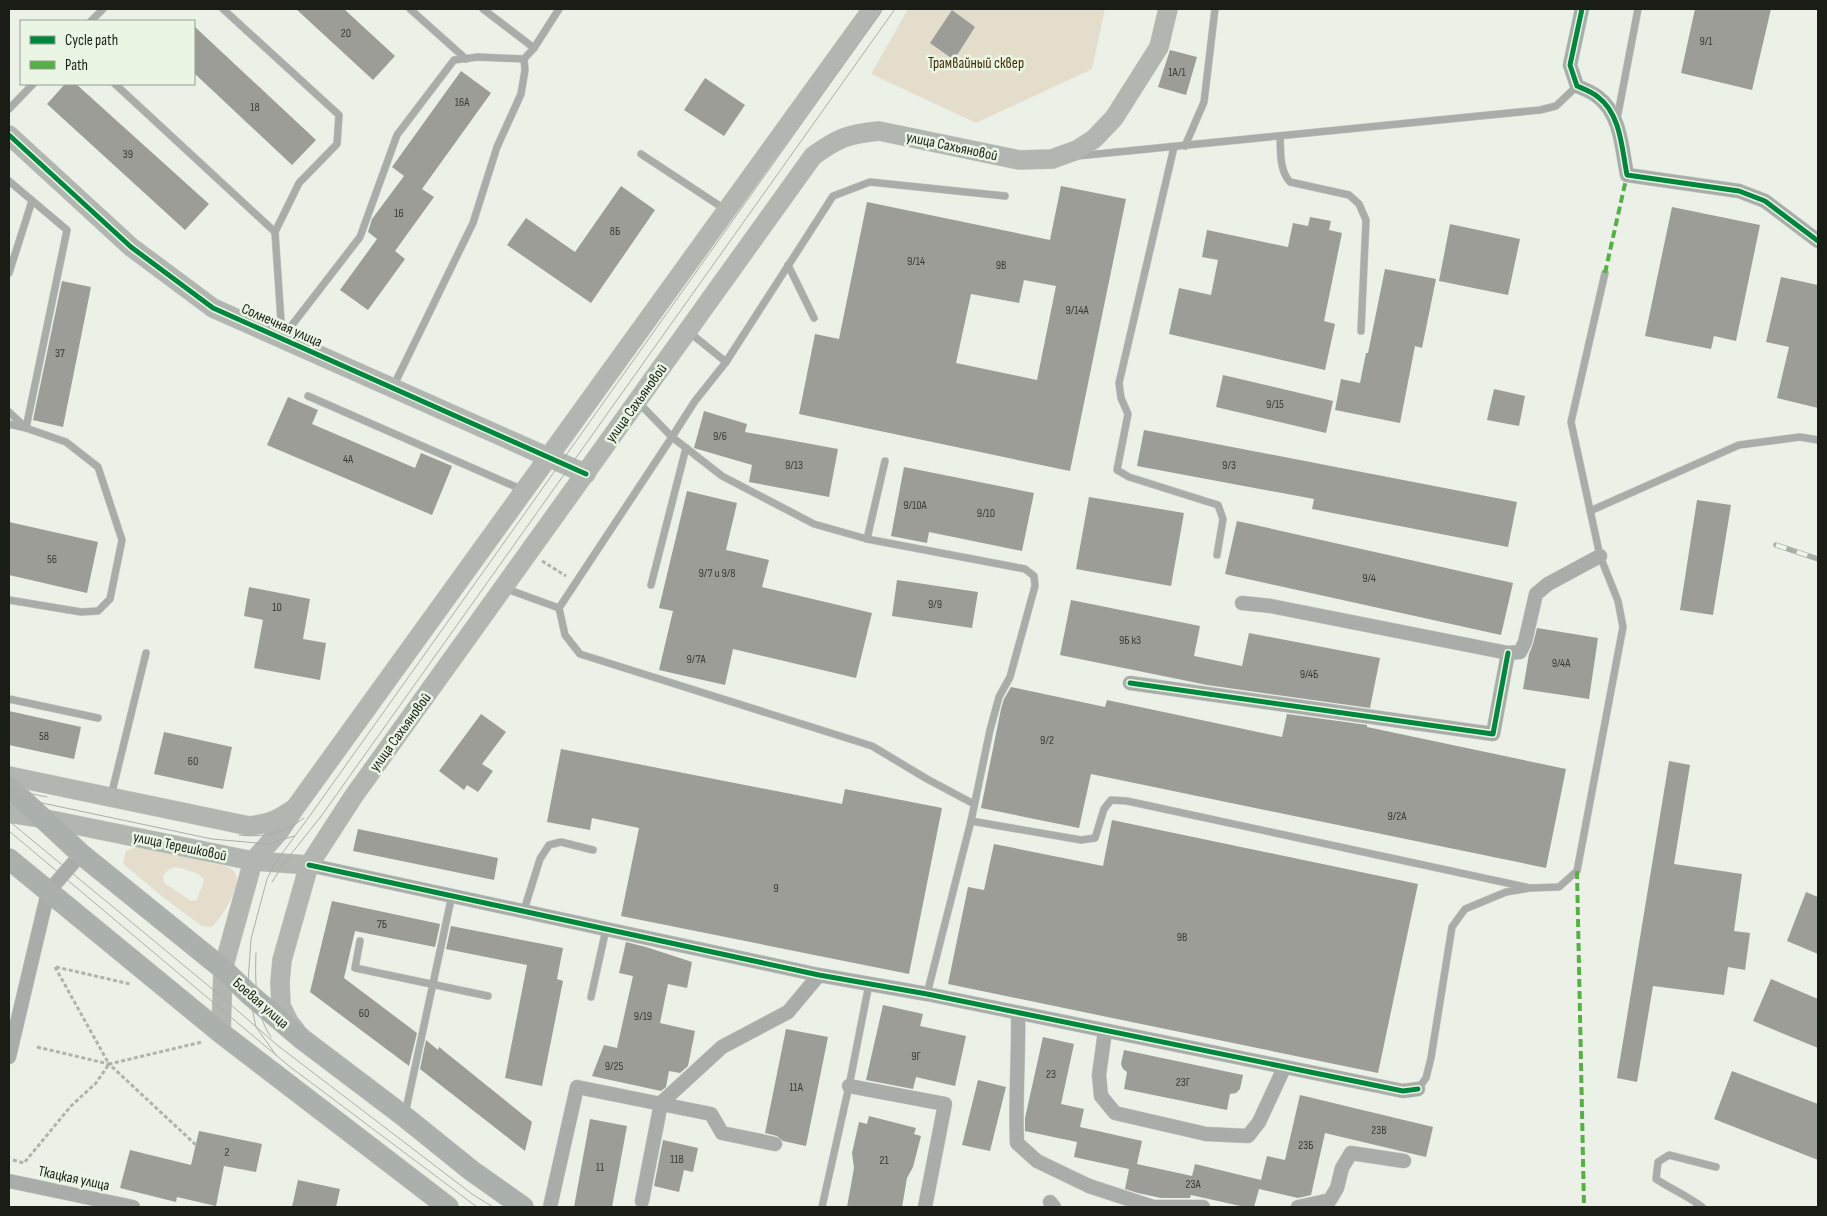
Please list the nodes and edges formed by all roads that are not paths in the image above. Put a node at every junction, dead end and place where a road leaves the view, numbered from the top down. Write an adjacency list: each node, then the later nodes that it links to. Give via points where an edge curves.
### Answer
1 (103, 9): 11 (lane)
2 (223, 9): 30 (lane, via 339,116 337,144 299,183)
3 (410, 9): 13 (lane)
4 (483, 9): 12 (lane)
5 (560, 9): 12 (lane)
6 (872, 9): 29 (main road)
7 (1168, 9): 25 (main road, улица Сахьяновой, via 1159,47 1114,118 1094,139 1077,150)
8 (1216, 9): 22 (lane, via 1204,102)
9 (1582, 9): 17 (street, via 1570,65)
10 (1638, 9): 19 (lane)
11 (92, 20)
12 (534, 48): 14 (lane)
13 (466, 59): 14 (lane); 38 (lane, via 454,60 397,136 360,237)
14 (524, 59): 40 (lane, via 521,94 497,147 473,223)
15 (32, 85): 18 (lane)
16 (116, 85): 30 (lane)
17 (1577, 86): 19 (street, via 1598,97 1609,108); 21 (lane, via 1556,106 1540,110)
18 (9, 109)
19 (1616, 124): 31 (street, via 1627,175 1739,192 1765,200)
20 (9, 135): 38 (main road, Солнечная улица, via 131,247 213,308)
21 (1280, 136): 22 (lane); 37 (lane, via 1284,176 1290,182 1349,195 1363,212 1366,220)
22 (1185, 146): 23 (lane)
23 (1174, 147): 25 (lane); 55 (lane, via 1119,383 1128,414 1117,470 1129,477 1218,504 1223,519)
24 (640, 154): 29 (lane)
25 (1052, 159): 36 (main road, улица Сахьяновой, via 1019,160 879,131 856,133 834,141 813,156)
26 (9, 182): 28 (lane)
27 (1005, 196): 32 (lane, via 870,182 833,196)
28 (32, 201): 33 (lane); 45 (lane, via 67,230)
29 (726, 210): 49 (main road)
30 (275, 232): 38 (lane)
31 (1818, 241)
32 (788, 265): 35 (lane); 39 (lane)
33 (9, 273)
34 (1605, 273): 53 (lane, via 1571,422)
35 (814, 318)
36 (688, 331): 39 (lane); 42 (main road, улица Сахьяновой)
37 (1361, 331)
38 (282, 339): 40 (main road, Солнечная улица)
39 (726, 362): 46 (lane)
40 (392, 388): 49 (main road, Солнечная улица)
41 (308, 396): 52 (lane)
42 (638, 402): 46 (lane); 51 (main road, улица Сахьяновой)
43 (9, 412): 45 (lane)
44 (9, 424): 45 (lane)
45 (26, 428): 59 (lane, via 66,442 98,467 122,540 110,599 98,611 81,612)
46 (672, 437): 48 (lane); 61 (lane)
47 (1818, 440): 53 (lane, via 1800,437 1739,445)
48 (686, 448): 54 (lane, via 722,476 814,524); 57 (lane)
49 (548, 457): 51 (main road, Солнечная улица); 52 (main road)
50 (884, 461): 54 (lane)
51 (586, 474): 58 (main road, улица Сахьяновой)
52 (523, 490): 71 (main road)
53 (1590, 510): 56 (lane)
54 (867, 539): 70 (lane, via 1025,569 1034,576 1035,586 1010,677 999,697)
55 (1217, 555)
56 (1600, 556): 63 (street, via 1536,594 1525,642 1520,652); 81 (lane, via 1618,601 1624,627 1578,871 1559,887)
57 (651, 585)
58 (504, 588): 61 (lane); 80 (main road, улица Сахьяновой, via 353,797)
59 (9, 600)
60 (1242, 603): 63 (street)
61 (559, 608): 70 (lane, via 565,635 580,654 872,746)
62 (146, 653): 69 (lane)
63 (1508, 653): 64 (street, via 1493,734)
64 (1130, 684)
65 (9, 699): 66 (lane)
66 (98, 718)
67 (9, 776): 69 (main road)
68 (9, 787): 73 (main road, Боевая улица)
69 (110, 797): 71 (main road, via 248,826 277,820)
70 (974, 804): 74 (lane)
71 (295, 808): 75 (main road)
72 (9, 813): 73 (main road, улица Терешковой)
73 (41, 818): 77 (main road, Боевая улица); 79 (main road, улица Терешковой)
74 (971, 821): 81 (lane, via 1081,840 1095,838 1104,809 1111,800 1127,801); 91 (lane)
75 (272, 840): 79 (main road); 80 (main road)
76 (593, 850): 84 (lane, via 561,842 549,845 540,859)
77 (81, 854): 82 (street); 87 (main road, Боевая улица)
78 (9, 859): 82 (main road)
79 (253, 861): 80 (main road, улица Терешковой); 87 (main road)
80 (309, 865): 83 (street); 97 (main road, улица Сахьяновой, via 282,960 280,982 281,1006)
81 (1530, 888): 101 (lane, via 1506,892 1464,909 1452,927 1431,1058 1426,1078)
82 (48, 892): 96 (main road); 98 (street)
83 (452, 895): 84 (street); 89 (lane)
84 (524, 910): 85 (street)
85 (606, 929): 88 (street); 93 (lane)
86 (360, 941): 89 (lane, via 355,968)
87 (223, 969): 96 (main road); 97 (main road, Боевая улица)
88 (819, 975): 90 (street); 102 (street, via 788,1012 722,1047)
89 (433, 984): 92 (lane); 103 (lane)
90 (869, 984): 91 (street); 100 (lane)
91 (927, 994): 94 (street)
92 (488, 996)
93 (591, 997)
94 (1018, 1013): 95 (street); 115 (street, via 1018,1143 1037,1161 1089,1186 1153,1207)
95 (1105, 1031): 99 (street); 99 (street, via 1099,1075 1101,1096 1115,1113 1206,1134 1248,1136 1259,1122)
96 (212, 1037): 110 (main road)
97 (302, 1040): 103 (main road, Боевая улица)
98 (9, 1057)
99 (1284, 1068): 101 (street, via 1403,1091)
100 (849, 1086): 113 (lane); 114 (street, via 945,1104)
101 (1418, 1088)
102 (661, 1103): 104 (street, via 711,1114 722,1133); 108 (street); 112 (street, via 577,1087)
103 (405, 1117): 111 (main road, Боевая улица)
104 (775, 1144)
105 (1404, 1161): 116 (street, via 1350,1153 1330,1200)
106 (1716, 1167): 117 (lane, via 1670,1155 1658,1162 1656,1179)
107 (9, 1182): 109 (street, Ткацкая улица)
108 (642, 1201)
109 (133, 1207)
110 (448, 1207)
111 (523, 1207)
112 (550, 1207)
113 (822, 1207)
114 (925, 1207)
115 (1203, 1207)
116 (1298, 1207)
117 (1702, 1207)

